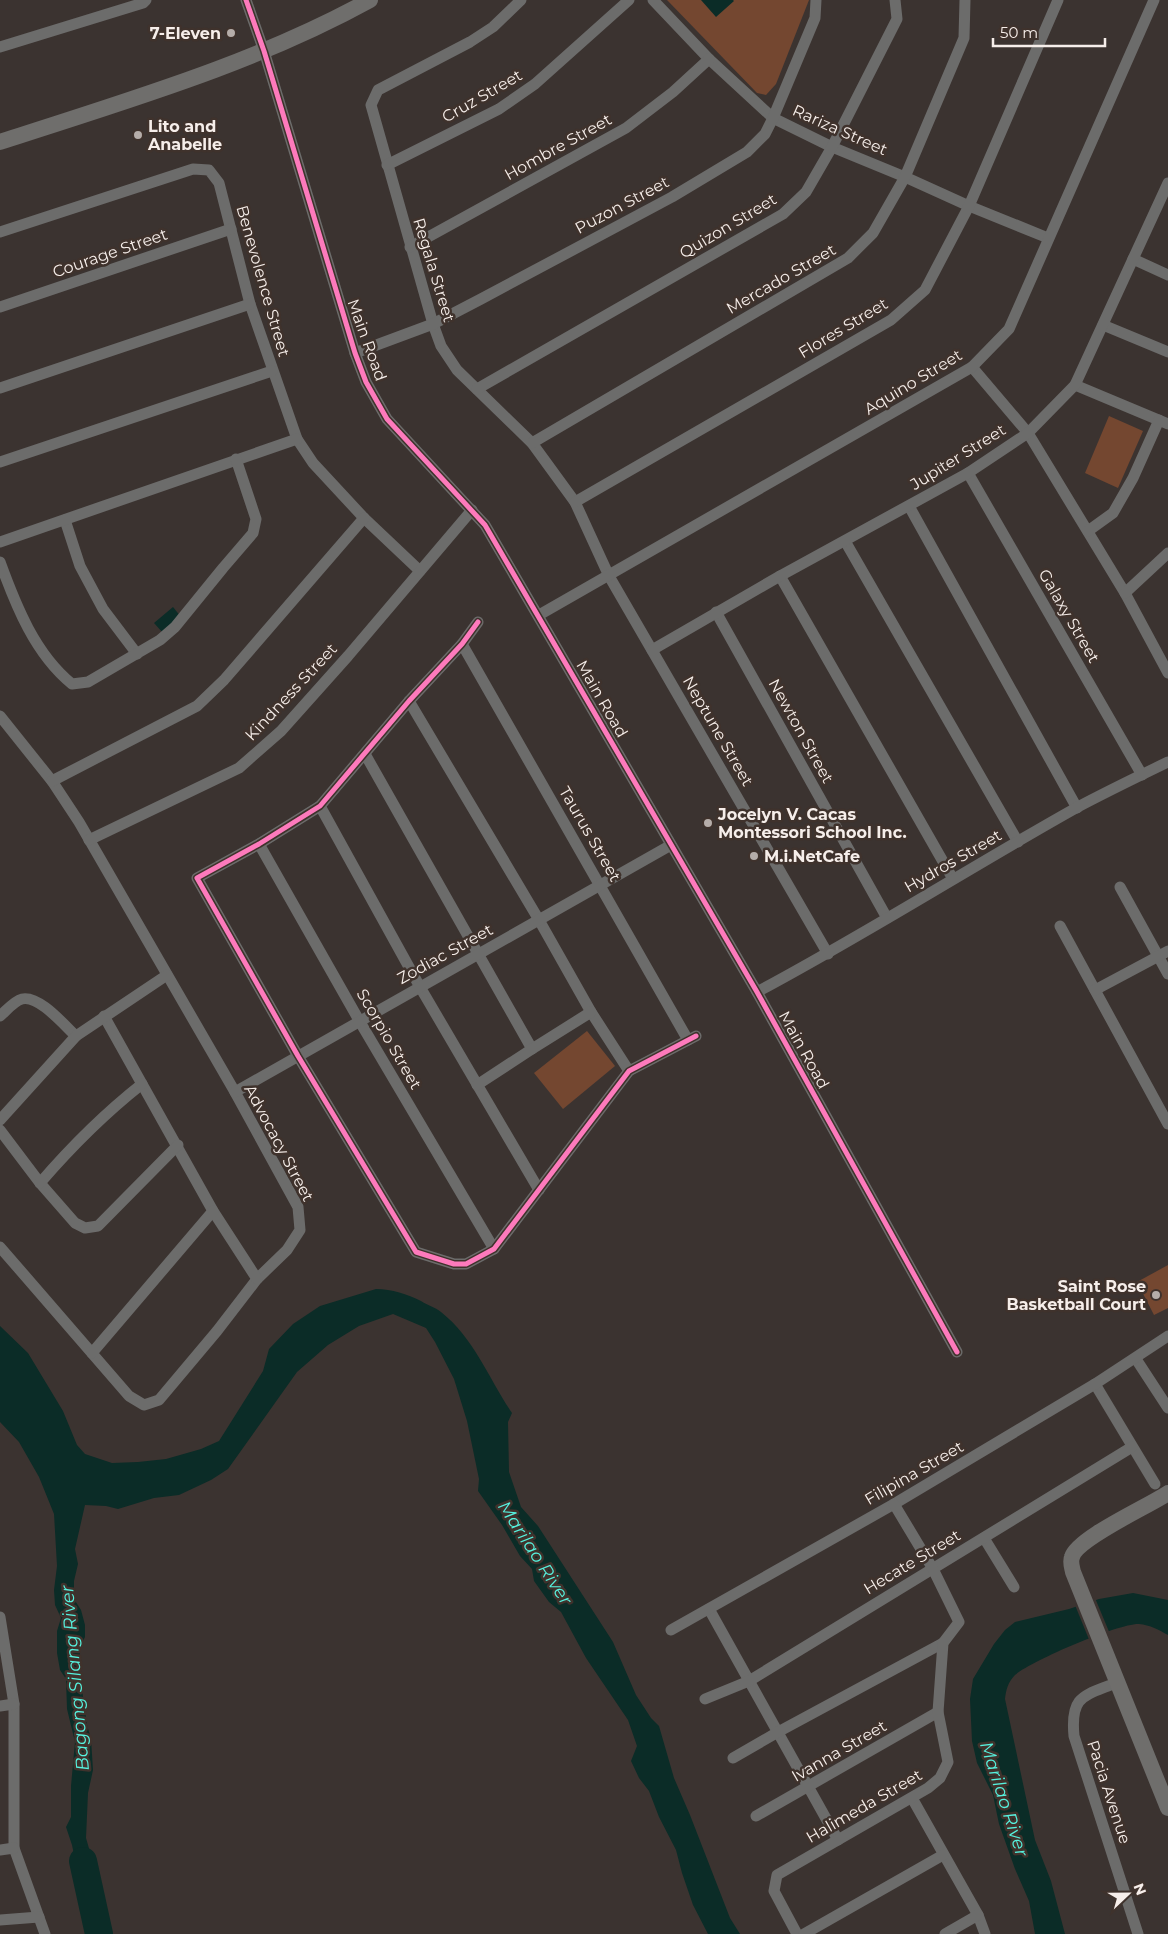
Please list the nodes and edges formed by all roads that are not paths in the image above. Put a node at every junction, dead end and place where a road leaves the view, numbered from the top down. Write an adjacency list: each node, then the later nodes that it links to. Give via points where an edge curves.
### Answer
1 (146, 0): 12 (street)
2 (246, 0): 13 (street, Main Road)
3 (370, 0): 13 (main road)
4 (521, 0): 18 (street, Regala Street, via 486,32 378,90 371,105)
5 (629, 0): 18 (street, Cruz Street, via 535,84 499,109)
6 (654, 0): 14 (street, Rariza Street)
7 (816, 0): 15 (street, Puzon Street, via 815,18)
8 (896, 0): 17 (street, Quizon Street, via 897,19)
9 (965, 0): 19 (street, Mercado Street, via 964,38)
10 (1058, 0): 22 (street, Flores Street)
11 (1154, 0): 25 (street, Aquino Street)
12 (0, 47)
13 (264, 51): 16 (main road); 34 (street, Main Road)
14 (709, 59): 15 (street, Rariza Street); 26 (street, Hombre Street, via 626,128)
15 (773, 118): 17 (street, Rariza Street); 31 (street, Puzon Street, via 765,134 746,152 672,197)
16 (0, 142)
17 (832, 147): 19 (street, Rariza Street); 39 (street, Quizon Street, via 806,192 783,214)
18 (387, 165): 26 (street, Regala Street)
19 (905, 177): 22 (street, Rariza Street); 43 (street, Mercado Street, via 873,233 848,258)
20 (1168, 183): 21 (street, Jupiter Street)
21 (1165, 195): 27 (street, Jupiter Street)
22 (969, 206): 25 (street, Rariza Street); 47 (street, Flores Street, via 925,290 891,320)
23 (231, 229): 24 (street, Benevolence Street, via 219,183 209,170 193,169); 29 (street, Benevolence Street); 30 (street, Courage Street)
24 (0, 232)
25 (1048, 238): 35 (street, Aquino Street, via 1009,329)
26 (410, 247): 31 (street, Regala Street)
27 (1132, 259): 28 (street); 32 (street, Jupiter Street)
28 (1168, 274)
29 (250, 304): 36 (street, Benevolence Street); 38 (street)
30 (0, 308)
31 (433, 324): 34 (street, Puzon Street); 39 (street, Regala Street, via 441,346 457,370)
32 (1103, 325): 33 (street); 37 (street, Jupiter Street)
33 (1168, 352)
34 (355, 353): 49 (street, Main Road, via 366,382 387,419)
35 (972, 367): 41 (street); 58 (street, Aquino Street)
36 (272, 371): 42 (street, Benevolence Street); 45 (street)
37 (1076, 385): 40 (street); 41 (street, Jupiter Street)
38 (0, 388)
39 (476, 389): 43 (street, Regala Street)
40 (1164, 422): 52 (street, via 1113,512)
41 (1028, 433): 46 (street, Jupiter Street); 52 (street)
42 (297, 439): 44 (street); 50 (street, Benevolence Street, via 313,463)
43 (532, 443): 47 (street, Regala Street)
44 (236, 459): 51 (street); 67 (street, via 256,520 253,533 175,627)
45 (0, 462)
46 (968, 473): 48 (street, Jupiter Street); 74 (street, Galaxy Street)
47 (575, 502): 58 (street, Regala Street)
48 (909, 506): 53 (street, Jupiter Street); 77 (street)
49 (472, 510): 57 (street, Kindness Street); 62 (street, Main Road)
50 (364, 518): 57 (street, Benevolence Street); 75 (street, via 224,680 197,706)
51 (65, 520): 54 (street); 67 (street, via 80,566 103,609)
52 (1088, 531): 60 (street)
53 (846, 541): 59 (street, Jupiter Street); 79 (street)
54 (0, 542)
55 (1168, 553): 60 (street)
56 (0, 562): 67 (street, via 38,645 59,673 72,684 88,682)
57 (420, 571): 78 (street, Kindness Street, via 281,731 240,768)
58 (609, 576): 62 (street, Aquino Street); 66 (street, Neptune Street)
59 (780, 576): 61 (street, Jupiter Street); 82 (street)
60 (1125, 593): 68 (street)
61 (716, 612): 66 (street, Jupiter Street); 85 (street, Newton Street)
62 (538, 615): 81 (street, Main Road)
63 (478, 622): 64 (street)
64 (462, 644): 70 (street); 83 (street, Taurus Street)
65 (1168, 647): 68 (street)
66 (652, 650): 89 (street, Neptune Street)
67 (137, 654)
68 (1159, 655): 69 (street)
69 (1168, 673)
70 (409, 702): 72 (street); 86 (street)
71 (0, 716): 75 (street, Advocacy Street)
72 (365, 754): 76 (street); 88 (street)
73 (1168, 762): 74 (street, Hydros Street)
74 (1142, 775): 77 (street, Hydros Street)
75 (52, 781): 78 (street, Advocacy Street)
76 (320, 806): 80 (street); 93 (street)
77 (1077, 808): 79 (street, Hydros Street)
78 (89, 840): 92 (street, Advocacy Street)
79 (1018, 842): 82 (street, Hydros Street)
80 (259, 844): 99 (street, Scorpio Street); 102 (street, via 197,878)
81 (672, 845): 83 (street, Zodiac Street); 95 (street, Main Road)
82 (953, 880): 85 (street, Hydros Street)
83 (600, 885): 86 (street, Zodiac Street); 103 (street, Taurus Street, via 692,1038)
84 (1120, 887): 90 (street)
85 (887, 918): 89 (street, Hydros Street)
86 (539, 920): 88 (street, Zodiac Street); 96 (street)
87 (1060, 926): 94 (street)
88 (478, 954): 93 (street, Zodiac Street); 101 (street)
89 (828, 954): 95 (street, Hydros Street)
90 (1163, 954): 91 (street); 94 (street)
91 (1168, 974)
92 (167, 975): 98 (street); 106 (street, Advocacy Street)
93 (420, 987): 99 (street, Zodiac Street); 105 (street)
94 (1095, 990): 108 (street)
95 (757, 992): 118 (street, Main Road)
96 (591, 1012): 101 (street); 103 (street)
97 (0, 1016): 100 (street, via 22,999 37,1001)
98 (104, 1016): 100 (street); 104 (street)
99 (360, 1022): 102 (street, Zodiac Street); 115 (street, Scorpio Street)
100 (76, 1036): 107 (street)
101 (532, 1049): 105 (street)
102 (298, 1056): 106 (street, Zodiac Street); 115 (street, via 416,1252 454,1264 466,1264)
103 (630, 1071): 112 (street)
104 (142, 1084): 110 (street); 111 (street, via 72,1146)
105 (477, 1086): 112 (street)
106 (235, 1092): 116 (street, Advocacy Street, via 298,1207 300,1230 288,1250)
107 (0, 1120)
108 (1168, 1124)
109 (0, 1130): 111 (street)
110 (178, 1145): 111 (street, via 98,1226 86,1228 75,1223); 113 (street)
111 (40, 1183)
112 (539, 1190): 115 (street)
113 (213, 1211): 116 (street); 119 (street)
114 (0, 1247): 119 (street, Advocacy Street)
115 (494, 1249)
116 (257, 1279): 119 (street, Advocacy Street, via 159,1400 144,1405 129,1396)
117 (1168, 1336): 120 (street, Filipina Street)
118 (957, 1352)
119 (92, 1353)
120 (1136, 1359): 121 (street, Filipina Street); 122 (street)
121 (1095, 1384): 123 (street); 125 (street, Filipina Street)
122 (1168, 1408)
123 (1132, 1447): 124 (street); 126 (street, Hecate Street)
124 (1162, 1489): 134 (main road, via 1082,1543 1072,1556 1073,1572)
125 (894, 1504): 127 (street); 129 (street, Filipina Street)
126 (984, 1538): 127 (street, Hecate Street); 128 (street)
127 (933, 1569): 132 (street, via 959,1622); 133 (street, Hecate Street)
128 (1014, 1587)
129 (708, 1610): 131 (street, Filipina Street); 133 (street)
130 (0, 1617): 136 (street)
131 (672, 1630)
132 (944, 1643): 138 (street, Halimeda Street); 139 (street)
133 (749, 1681): 135 (street, Hecate Street); 139 (street)
134 (1118, 1682): 143 (main road); 157 (street, Pacia Avenue, via 1081,1698 1072,1719 1074,1736)
135 (705, 1699)
136 (14, 1704): 137 (street); 146 (street)
137 (0, 1706)
138 (938, 1712): 141 (street, Ivanna Street); 142 (street, Halimeda Street, via 948,1762 940,1778)
139 (778, 1732): 140 (street); 141 (street)
140 (733, 1758)
141 (809, 1787): 144 (street, Ivanna Street); 145 (street)
142 (912, 1798): 145 (street, Halimeda Street); 148 (street)
143 (1168, 1808)
144 (756, 1816)
145 (838, 1840): 153 (street, Halimeda Street, via 777,1875 774,1891)
146 (14, 1848): 147 (street); 150 (street)
147 (0, 1850)
148 (943, 1855): 149 (street); 154 (street)
149 (978, 1915): 155 (street); 156 (street)
150 (39, 1917): 151 (street); 152 (street)
151 (0, 1920)
152 (45, 1934)
153 (797, 1934)
154 (804, 1934)
155 (945, 1934)
156 (985, 1934)
157 (1138, 1934)

